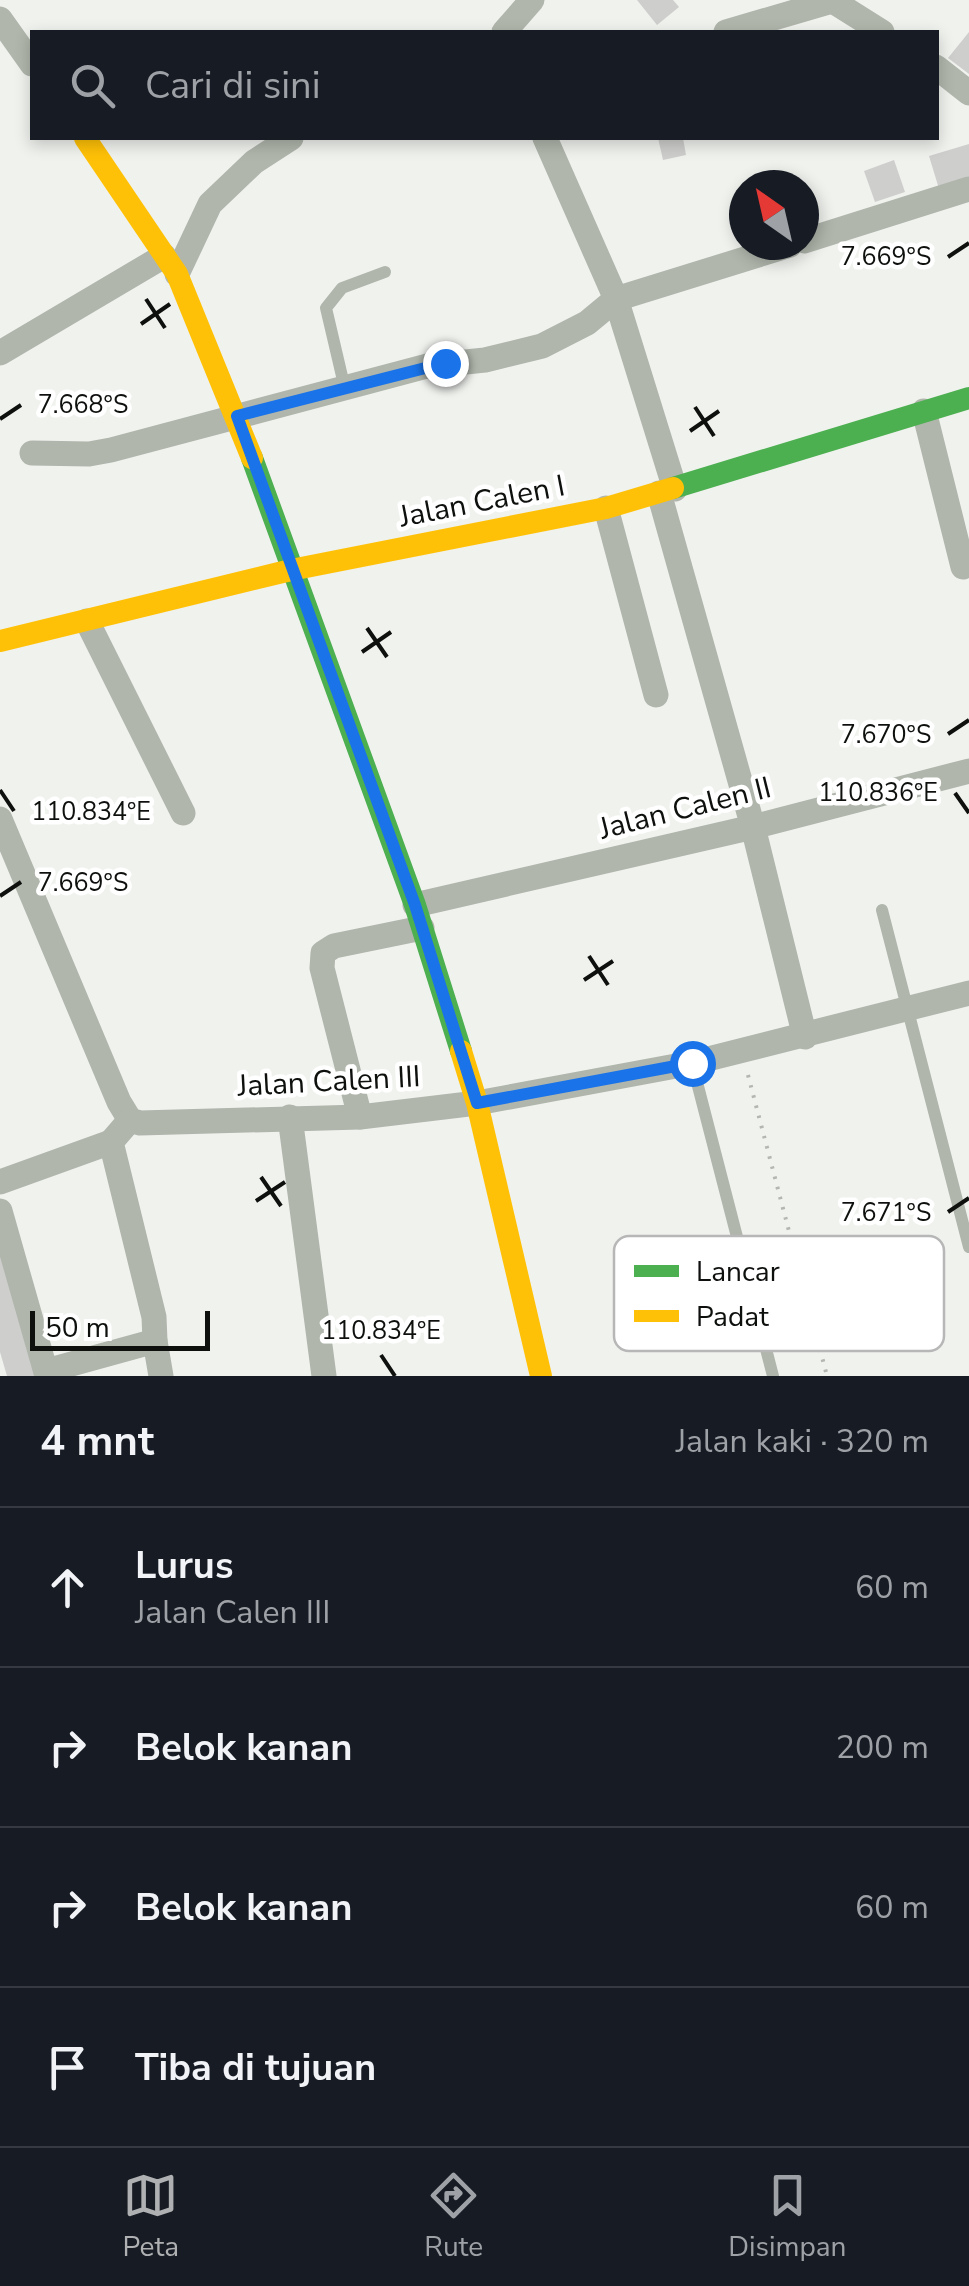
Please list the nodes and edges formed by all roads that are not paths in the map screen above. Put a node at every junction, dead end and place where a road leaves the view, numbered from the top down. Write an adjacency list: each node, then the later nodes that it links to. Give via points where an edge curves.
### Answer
1 (532, 0): 4 (street)
2 (832, 0): 5 (street); 6 (street)
3 (0, 19): 7 (street)
4 (506, 30)
5 (733, 30)
6 (879, 30)
7 (30, 61)
8 (939, 69): 9 (street)
9 (969, 93)
10 (86, 140): 16 (street)
11 (287, 140): 16 (street, via 210,204)
12 (546, 140): 18 (street)
13 (969, 190): 14 (street)
14 (819, 236)
15 (742, 260): 18 (street)
16 (170, 265): 19 (street); 23 (street)
17 (385, 272): 20 (lane, via 342,288 326,308)
18 (616, 299): 20 (street, via 542,346); 25 (street)
19 (0, 354)
20 (345, 389): 23 (street)
21 (969, 398): 22 (street, Jalan Calen I)
22 (924, 412): 25 (street, Jalan Calen I); 27 (street)
23 (237, 416): 24 (street, via 88,454); 28 (street)
24 (32, 453)
25 (667, 491): 26 (street, Jalan Calen I); 35 (street, via 697,638)
26 (606, 508): 28 (street, Jalan Calen I); 31 (street)
27 (963, 567)
28 (291, 570): 29 (street, Jalan Calen I); 37 (street)
29 (87, 621): 30 (street, Jalan Calen I); 33 (street)
30 (0, 641)
31 (656, 695)
32 (969, 771): 35 (street, Jalan Calen II)
33 (183, 814)
34 (0, 818): 45 (street)
35 (752, 827): 37 (street, Jalan Calen II); 40 (street)
36 (882, 910): 39 (lane)
37 (418, 917): 42 (street); 44 (street, Jalan Calen II, via 323,954)
38 (969, 993): 39 (street, Jalan Calen III)
39 (906, 1008): 40 (street, Jalan Calen III); 50 (lane)
40 (805, 1037): 41 (street, Jalan Calen III)
41 (692, 1063): 42 (street, Jalan Calen III); 49 (lane)
42 (477, 1103): 44 (street, Jalan Calen III); 57 (street)
43 (290, 1117): 44 (street, Jalan Calen III); 45 (street, Jalan Calen III); 56 (street)
44 (360, 1117)
45 (130, 1120): 46 (street)
46 (110, 1142): 47 (street); 51 (street)
47 (0, 1182)
48 (0, 1211): 54 (street)
49 (737, 1236)
50 (969, 1247)
51 (155, 1341): 53 (street); 55 (street)
52 (767, 1351): 58 (lane)
53 (87, 1368): 54 (street)
54 (46, 1373)
55 (161, 1376)
56 (324, 1376)
57 (540, 1376)
58 (773, 1376)

